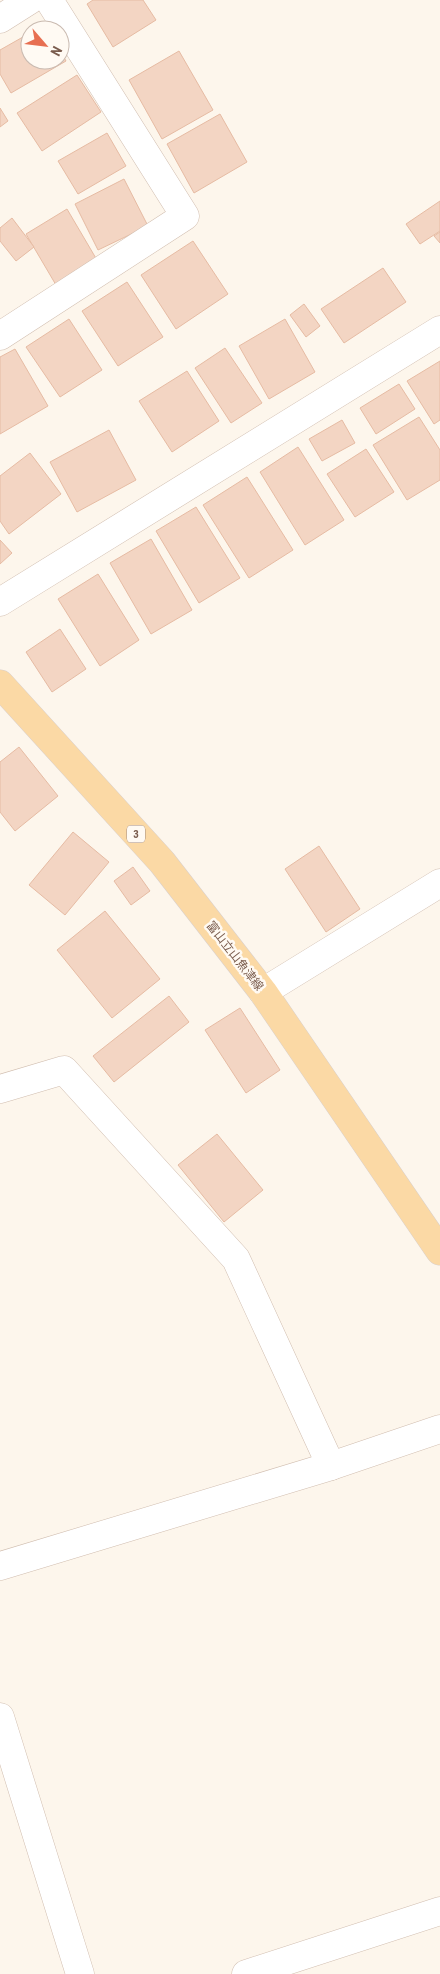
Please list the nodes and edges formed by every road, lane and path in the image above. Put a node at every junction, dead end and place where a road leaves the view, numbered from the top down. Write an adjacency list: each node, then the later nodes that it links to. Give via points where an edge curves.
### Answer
1 (30, 0): 3 (street)
2 (49, 0): 5 (street, via 185,216)
3 (0, 19)
4 (440, 330): 6 (street)
5 (0, 336)
6 (0, 602)
7 (0, 684): 9 (main road, 富山立山魚津線 / 3, via 162,862)
8 (440, 883): 9 (street)
9 (263, 992): 11 (main road, 富山立山魚津線 / 3)
10 (0, 1089): 13 (street, via 64,1070 236,1259)
11 (440, 1251)
12 (440, 1429): 13 (street)
13 (331, 1466): 14 (street)
14 (0, 1566)
15 (0, 1717): 17 (street)
16 (440, 1911): 18 (street)
17 (80, 1974)
18 (246, 1974)

